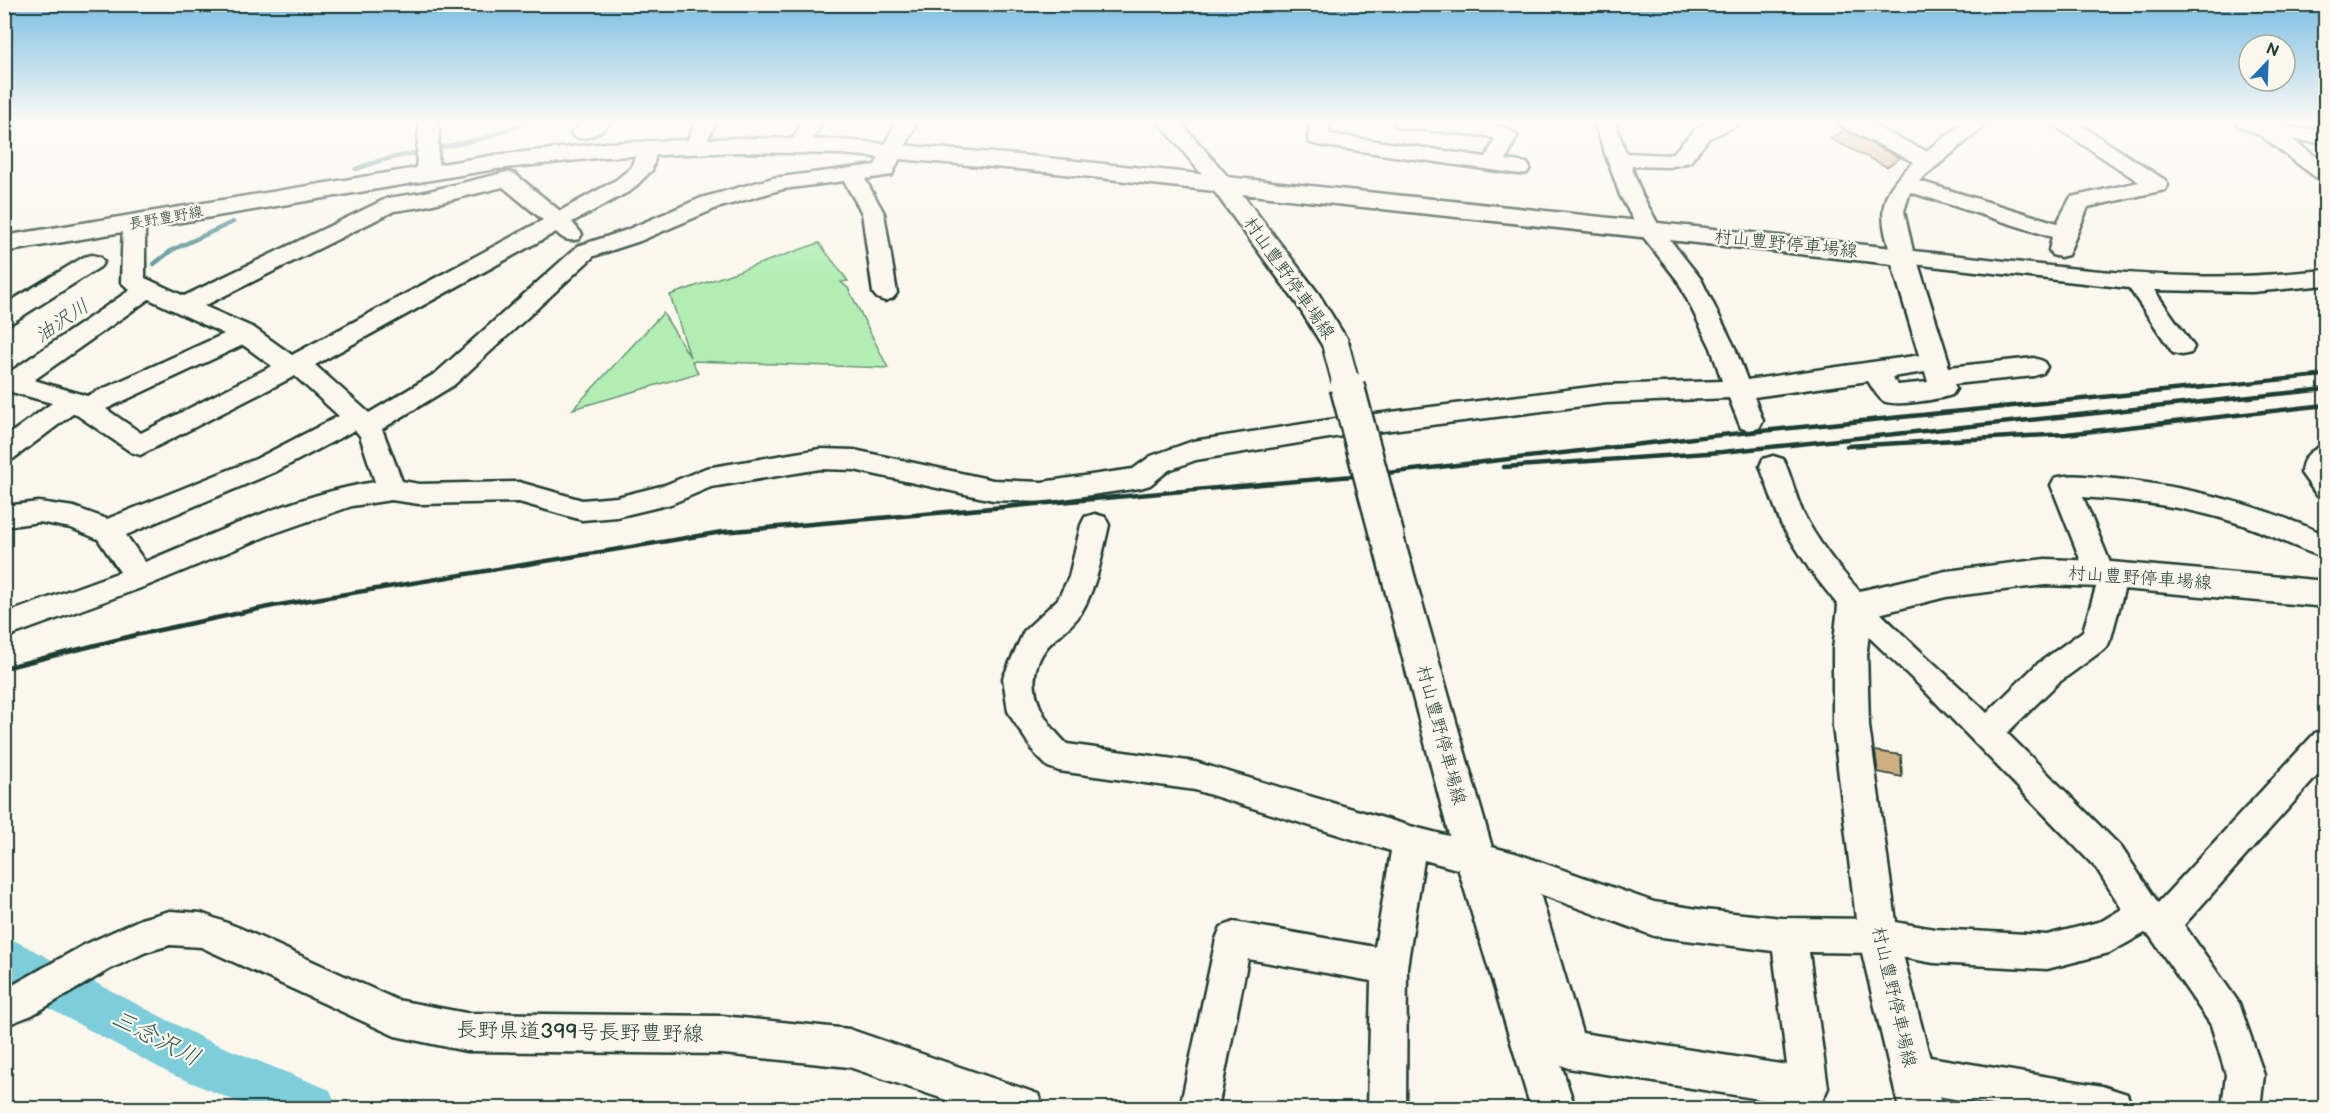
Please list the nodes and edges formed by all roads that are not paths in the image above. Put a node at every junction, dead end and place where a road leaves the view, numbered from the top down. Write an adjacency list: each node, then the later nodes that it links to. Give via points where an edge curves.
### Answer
1 (360, 174): 12 (main road, 長野豊野線)
2 (637, 174): 11 (street)
3 (851, 174): 16 (street, via 781,183 709,203); 23 (street, via 873,213)
4 (1130, 174): 9 (main road, 長野豊野線)
5 (1213, 174): 9 (street)
6 (1624, 174): 13 (street)
7 (1914, 174): 10 (street)
8 (2141, 174): 14 (street, via 2157,185 2079,202)
9 (1221, 183): 13 (main road, 村山豊野停車場線); 53 (main road, 村山豊野停車場線, bridge, via 1308,299 1335,343)
10 (1904, 183): 14 (street); 17 (street, via 1895,197 1893,212)
11 (559, 222): 16 (street); 24 (street, via 507,180 388,205); 28 (street)
12 (134, 224): 15 (main road, 長野豊野線); 22 (street, via 133,282)
13 (1649, 229): 17 (main road, 村山豊野停車場線); 32 (street, via 1689,279)
14 (2064, 233): 19 (street)
15 (4, 244)
16 (586, 251): 35 (street, via 446,379)
17 (1903, 257): 19 (street); 30 (main road)
18 (92, 262): 25 (street)
19 (2055, 273): 21 (street)
20 (2325, 277): 21 (street, via 2252,284)
21 (2136, 281): 27 (street)
22 (149, 288): 24 (street); 31 (street)
23 (885, 293)
24 (186, 305): 26 (street)
25 (4, 316)
26 (245, 334): 28 (street); 33 (street)
27 (2182, 347)
28 (295, 366): 33 (street, via 140,445); 35 (street)
29 (2034, 367): 30 (street)
30 (1937, 369): 32 (street, via 1943,390 1892,395 1874,371)
31 (7, 384): 33 (street)
32 (1739, 390): 34 (street); 40 (street, via 1606,394 1335,428 1193,451 1160,463 1140,478 1042,492 993,490 854,460 820,459 706,478 671,494 616,507 582,510 519,492 419,494)
33 (81, 404): 36 (street)
34 (1750, 421)
35 (362, 422): 40 (street, via 373,436); 43 (street)
36 (4, 452)
37 (2325, 456): 39 (street, via 2315,463 2314,473)
38 (1773, 466): 48 (street, via 1791,517)
39 (2325, 487)
40 (391, 490): 46 (street, via 350,496 259,527)
41 (4, 517): 43 (street, via 39,512 74,518)
42 (1095, 525): 52 (street, via 1083,577 1069,607 1035,640 1018,678 1024,711 1047,745 1059,757 1195,776)
43 (108, 531): 46 (street)
44 (2325, 548): 45 (street, via 2288,530 2191,500 2065,485)
45 (2107, 574): 47 (main road, 村山豊野停車場線); 48 (main road, 村山豊野停車場線, via 2045,572 1946,584); 50 (street, via 2096,638 2047,674)
46 (139, 578): 49 (street)
47 (2325, 594)
48 (1855, 606): 50 (street); 57 (main road, 村山豊野停車場線, via 1850,650 1851,726)
49 (4, 626)
50 (1986, 734): 55 (street, via 2109,858)
51 (2325, 743): 55 (street)
52 (1410, 841): 53 (street); 58 (street)
53 (1475, 858): 54 (street); 64 (main road, 村山豊野停車場線)
54 (1515, 869): 56 (street, via 1654,919); 56 (street, via 1568,1049 1809,1088)
55 (2153, 919): 57 (street, via 2109,936 2047,952 1934,945); 66 (street, via 2226,1016 2245,1075)
56 (1789, 936): 57 (street)
57 (1878, 936): 60 (main road, 村山豊野停車場線)
58 (1389, 967): 62 (street, via 1234,939); 63 (street)
59 (12, 1005): 61 (street, 長野県道399号長野豊野線, via 141,936 170,928 201,930 395,1018 466,1032 723,1035 849,1048)
60 (1916, 1091): 65 (street)
61 (1024, 1108)
62 (1199, 1108)
63 (1387, 1108)
64 (1553, 1108)
65 (2113, 1108)
66 (2241, 1108)

